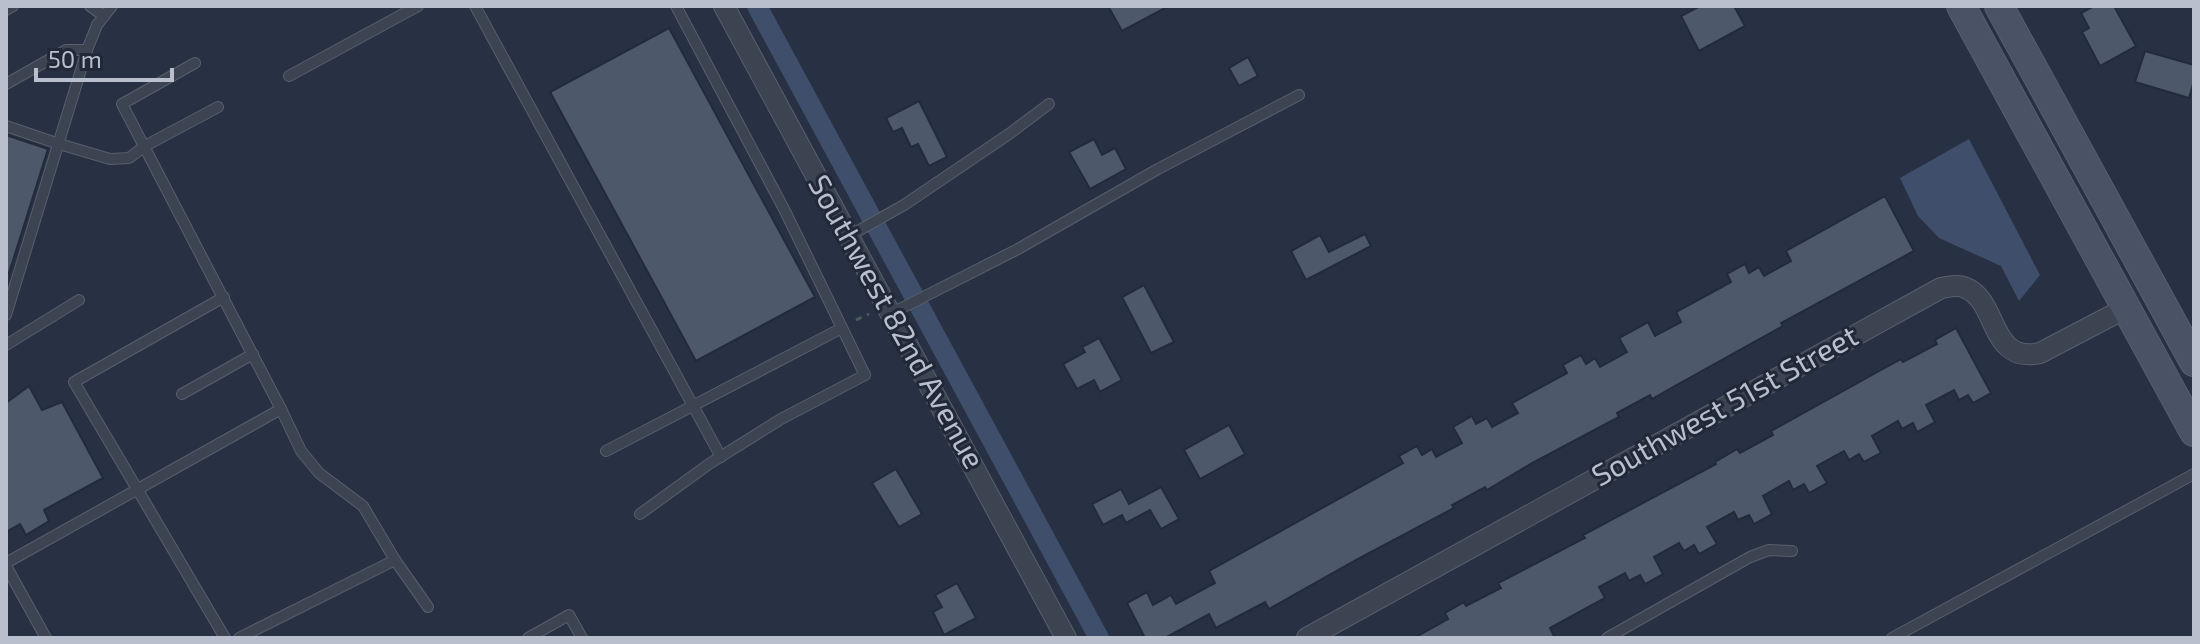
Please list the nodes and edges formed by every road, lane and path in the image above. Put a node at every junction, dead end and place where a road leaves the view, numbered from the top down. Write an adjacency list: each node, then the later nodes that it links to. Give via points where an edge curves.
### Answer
1 (13, 6): 10 (lane)
2 (90, 6): 11 (lane)
3 (112, 6): 11 (lane)
4 (418, 6): 14 (lane)
5 (475, 6): 33 (lane)
6 (676, 6): 28 (lane)
7 (724, 6): 22 (street, Southwest 82nd Avenue)
8 (1961, 6): 25 (main road)
9 (1999, 6): 31 (main road)
10 (6, 10)
11 (104, 16): 12 (lane)
12 (87, 50): 15 (lane, via 66,50); 20 (lane)
13 (195, 63): 21 (lane, via 122,104)
14 (289, 76)
15 (6, 84)
16 (1299, 95): 26 (lane)
17 (1049, 104): 22 (lane)
18 (218, 107): 21 (lane)
19 (6, 126): 20 (lane)
20 (59, 144): 21 (lane, via 110,159 129,158); 27 (lane)
21 (145, 146): 23 (lane)
22 (858, 232): 26 (street, Southwest 82nd Avenue)
23 (224, 297): 30 (lane); 39 (lane, via 74,382)
24 (79, 300): 29 (lane)
25 (2126, 308): 35 (main road); 51 (street, Southwest 51st Street, via 2027,356 2008,347 1968,288 1941,288)
26 (892, 313): 50 (street, Southwest 82nd Avenue)
27 (6, 315)
28 (842, 328): 33 (lane); 37 (lane, via 865,375)
29 (6, 345)
30 (253, 354): 32 (lane); 34 (lane)
31 (2194, 362)
32 (182, 394)
33 (693, 406): 36 (lane); 37 (lane)
34 (281, 409): 39 (lane); 42 (lane, via 301,451 319,473 363,506)
35 (2194, 432)
36 (606, 451)
37 (721, 457): 40 (lane)
38 (2194, 474): 53 (lane)
39 (138, 489): 43 (lane); 46 (lane)
40 (640, 514)
41 (1792, 551): 52 (lane, via 1769,550 1750,557)
42 (395, 560): 44 (lane); 47 (lane)
43 (6, 564): 45 (lane)
44 (428, 607)
45 (46, 638)
46 (225, 638)
47 (239, 638)
48 (528, 638): 49 (lane, via 569,615)
49 (582, 638)
50 (1066, 638)
51 (1307, 638)
52 (1607, 638)
53 (1892, 638)

